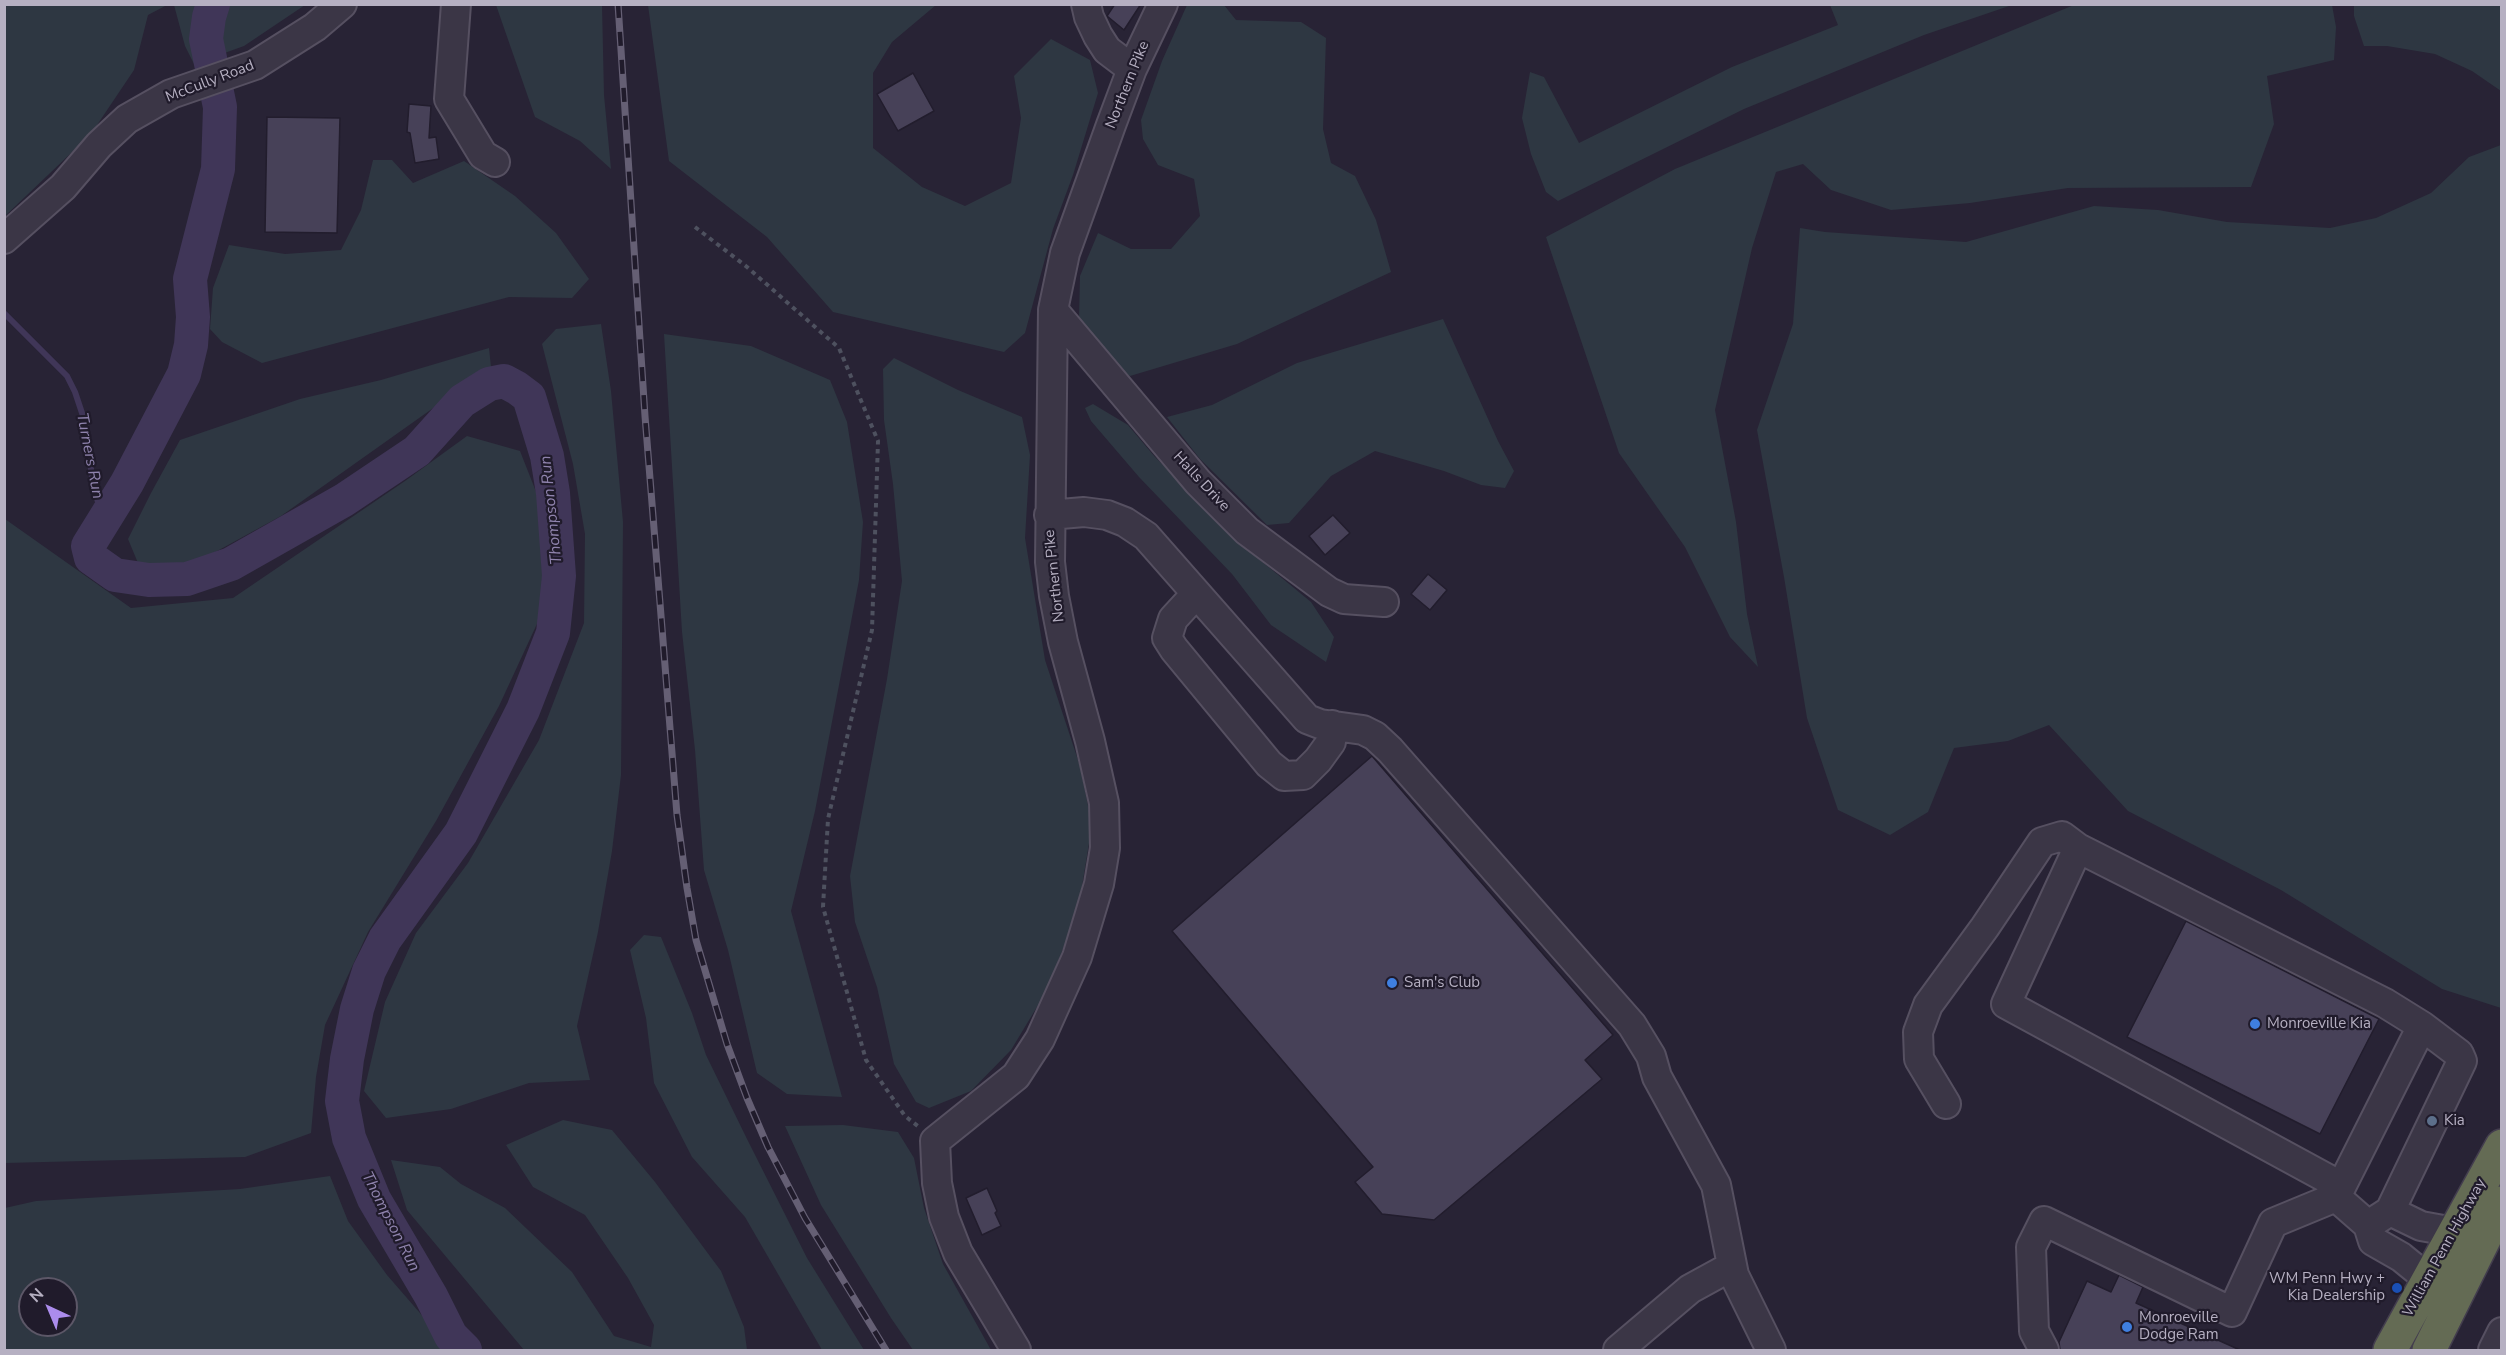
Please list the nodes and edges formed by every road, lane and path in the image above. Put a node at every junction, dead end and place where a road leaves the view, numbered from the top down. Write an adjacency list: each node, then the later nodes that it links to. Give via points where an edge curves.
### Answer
1 (342, 4): 8 (street, McCully Road, via 315,27 255,66 171,94 127,119 63,187)
2 (456, 4): 6 (street, via 449,99 483,155)
3 (1086, 4): 5 (street, via 1107,50)
4 (1163, 4): 5 (street, Northern Pike)
5 (1132, 69): 9 (street, Northern Pike, via 1065,253)
6 (495, 162)
7 (695, 227): 17 (path, via 839,348 878,441 872,630 828,819 823,908 866,1060)
8 (4, 239)
9 (1053, 310): 10 (street, Northern Pike); 12 (street, Halls Drive, via 1198,482 1247,531 1329,592 1344,599)
10 (1049, 515): 11 (street, via 1084,512 1125,522 1146,536); 26 (street, Northern Pike, via 1056,614 1104,803 1105,848 1099,884 1077,957 1040,1039 1016,1076 935,1141 944,1217 958,1253)
11 (1196, 594): 13 (street, via 1307,719); 13 (street, via 1173,619 1167,638 1269,764 1284,776 1303,776 1331,742)
12 (1384, 602)
13 (1332, 725): 23 (street, via 1363,730 1390,750 1632,1025 1716,1185)
14 (2078, 848): 15 (street, via 2385,1003); 16 (street, via 2062,836 2042,842 1928,1005 1918,1032 1919,1059); 19 (street, via 2006,1004 2328,1179)
15 (2422, 1026): 19 (street); 21 (street, via 2459,1054 2462,1061)
16 (1946, 1104)
17 (905, 1116)
18 (2502, 1146): 22 (highway, William Penn Highway)
19 (2337, 1197): 21 (street); 29 (street, via 2272,1222 2232,1312 2044,1221 2031,1247 2034,1331)
20 (2502, 1203): 31 (highway, William Penn Highway)
21 (2379, 1218): 22 (street); 24 (street, via 2373,1241)
22 (2454, 1232): 24 (highway, William Penn Highway)
23 (1732, 1266): 27 (street, via 1690,1289); 28 (street)
24 (2428, 1279): 30 (highway, William Penn Highway)
25 (2502, 1332): 32 (street)
26 (1016, 1350)
27 (1618, 1350)
28 (1771, 1350)
29 (2044, 1350)
30 (2390, 1350)
31 (2429, 1350)
32 (2493, 1350)

